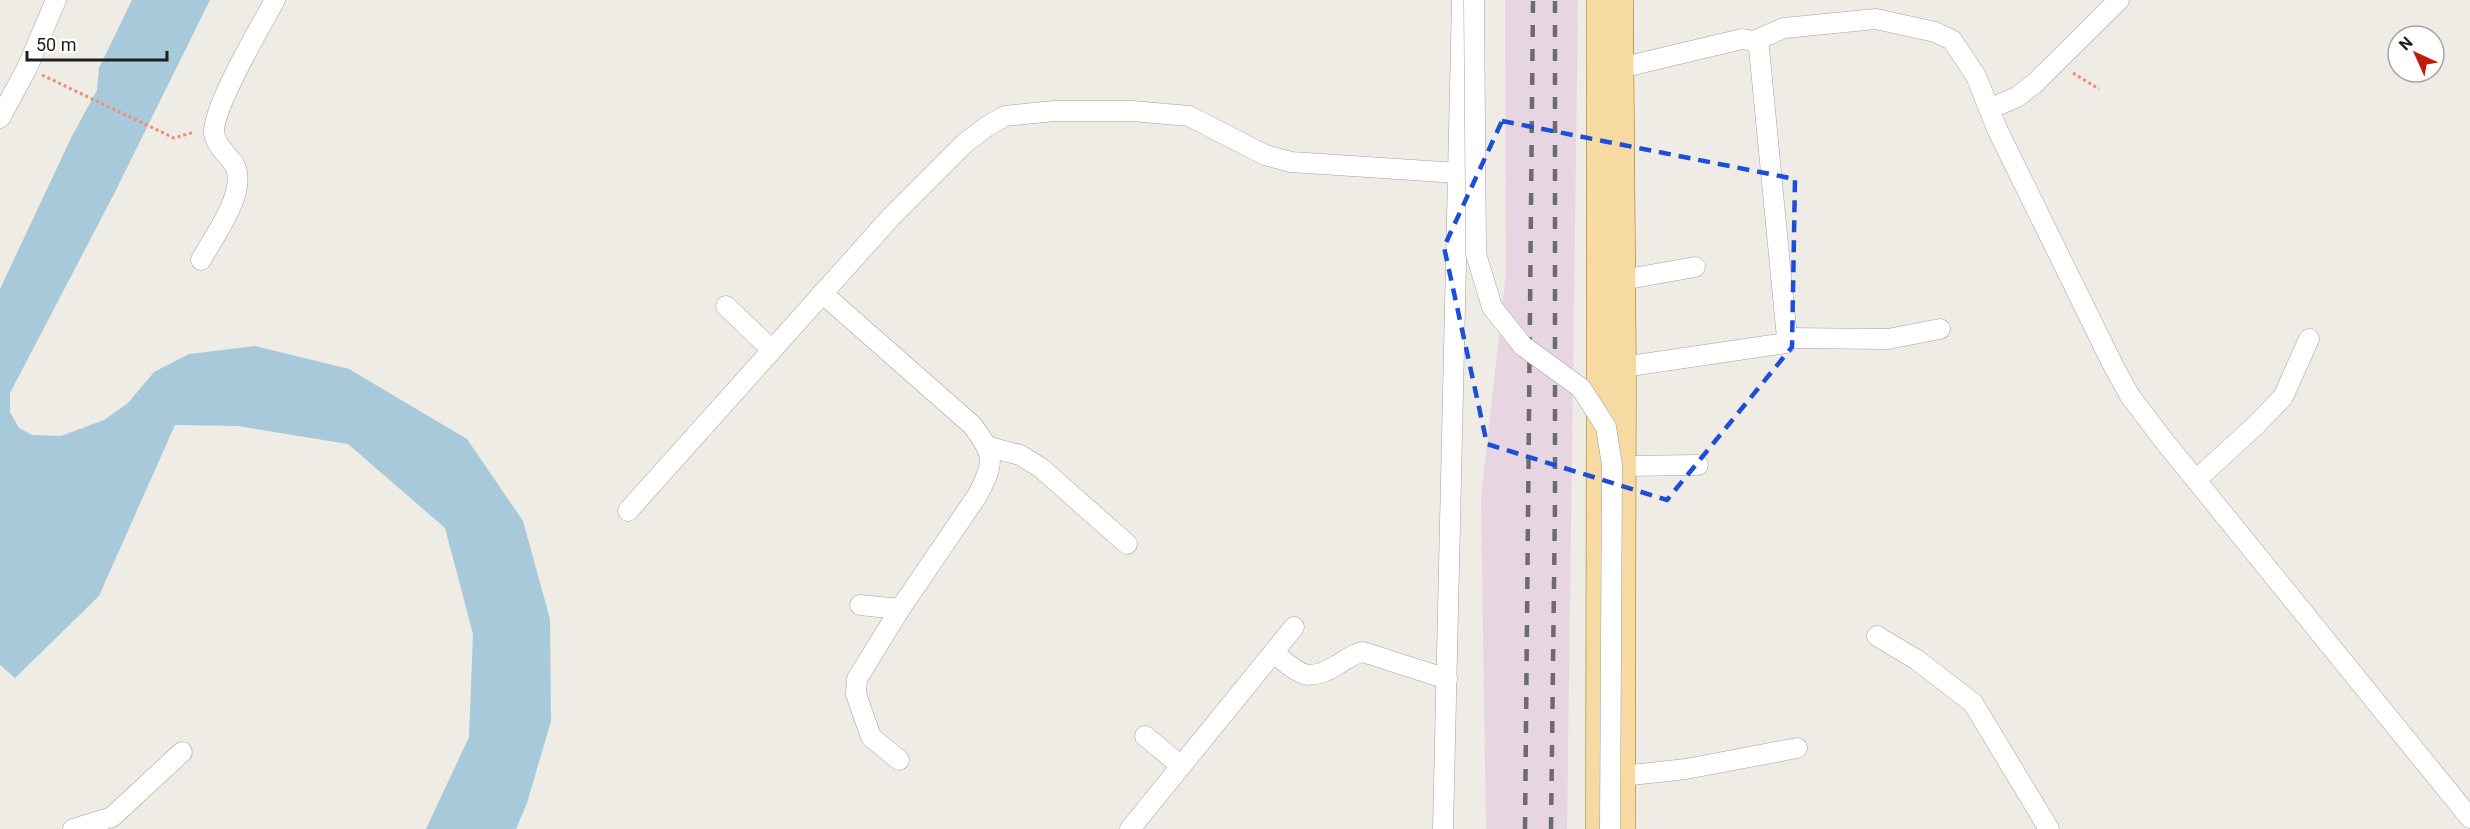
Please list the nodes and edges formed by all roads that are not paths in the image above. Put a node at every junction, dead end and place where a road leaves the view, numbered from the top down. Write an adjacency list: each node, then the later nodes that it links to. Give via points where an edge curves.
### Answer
1 (56, 0): 11 (street)
2 (275, 0): 13 (street, via 219,107 214,133 234,164 237,195)
3 (1462, 0): 12 (street)
4 (1474, 0): 46 (street, bridge, via 1476,254 1482,275 1492,307 1523,346 1581,388 1606,428 1611,465)
5 (1600, 0): 45 (main road)
6 (1620, 0): 9 (main road)
7 (2119, 0): 10 (street, via 2017,96)
8 (1754, 40): 9 (street, via 1742,39); 10 (street, via 1784,28 1876,19 1935,32 1952,40 1965,57); 19 (street, via 1759,48)
9 (1620, 68): 15 (main road)
10 (1989, 109): 26 (street, via 2130,396)
11 (0, 118)
12 (1458, 173): 16 (street, via 1291,162 1265,155 1189,116 1054,111 1005,116 965,143); 34 (street)
13 (201, 260)
14 (1695, 267): 15 (street)
15 (1622, 280): 22 (main road)
16 (822, 293): 21 (street); 23 (street, via 972,425)
17 (726, 306): 21 (street)
18 (1940, 329): 19 (street, via 1888,339)
19 (1787, 338): 22 (street, via 1786,343)
20 (2308, 339): 26 (street, via 2283,398)
21 (771, 349): 27 (street)
22 (1623, 368): 25 (main road)
23 (989, 447): 28 (street, via 1020,456 1041,468); 30 (street, via 991,460 977,496)
24 (1698, 465): 25 (street)
25 (1623, 466): 40 (main road)
26 (2196, 480): 41 (street)
27 (628, 511)
28 (1126, 544)
29 (860, 605): 30 (street)
30 (900, 609): 38 (street, via 857,679 856,693 871,737)
31 (1294, 627): 33 (street)
32 (1877, 636): 48 (street, via 1917,660 1973,704)
33 (1274, 653): 34 (street, via 1297,672 1311,676 1363,652); 39 (street)
34 (1447, 679): 44 (street)
35 (1145, 736): 39 (street)
36 (1797, 748): 40 (street, via 1686,769)
37 (182, 752): 42 (street, via 112,817)
38 (899, 760)
39 (1181, 766): 43 (street)
40 (1622, 776): 47 (main road)
41 (2470, 818)
42 (73, 829)
43 (1130, 829)
44 (1443, 829)
45 (1599, 829)
46 (1610, 829)
47 (1622, 829)
48 (2049, 829)

